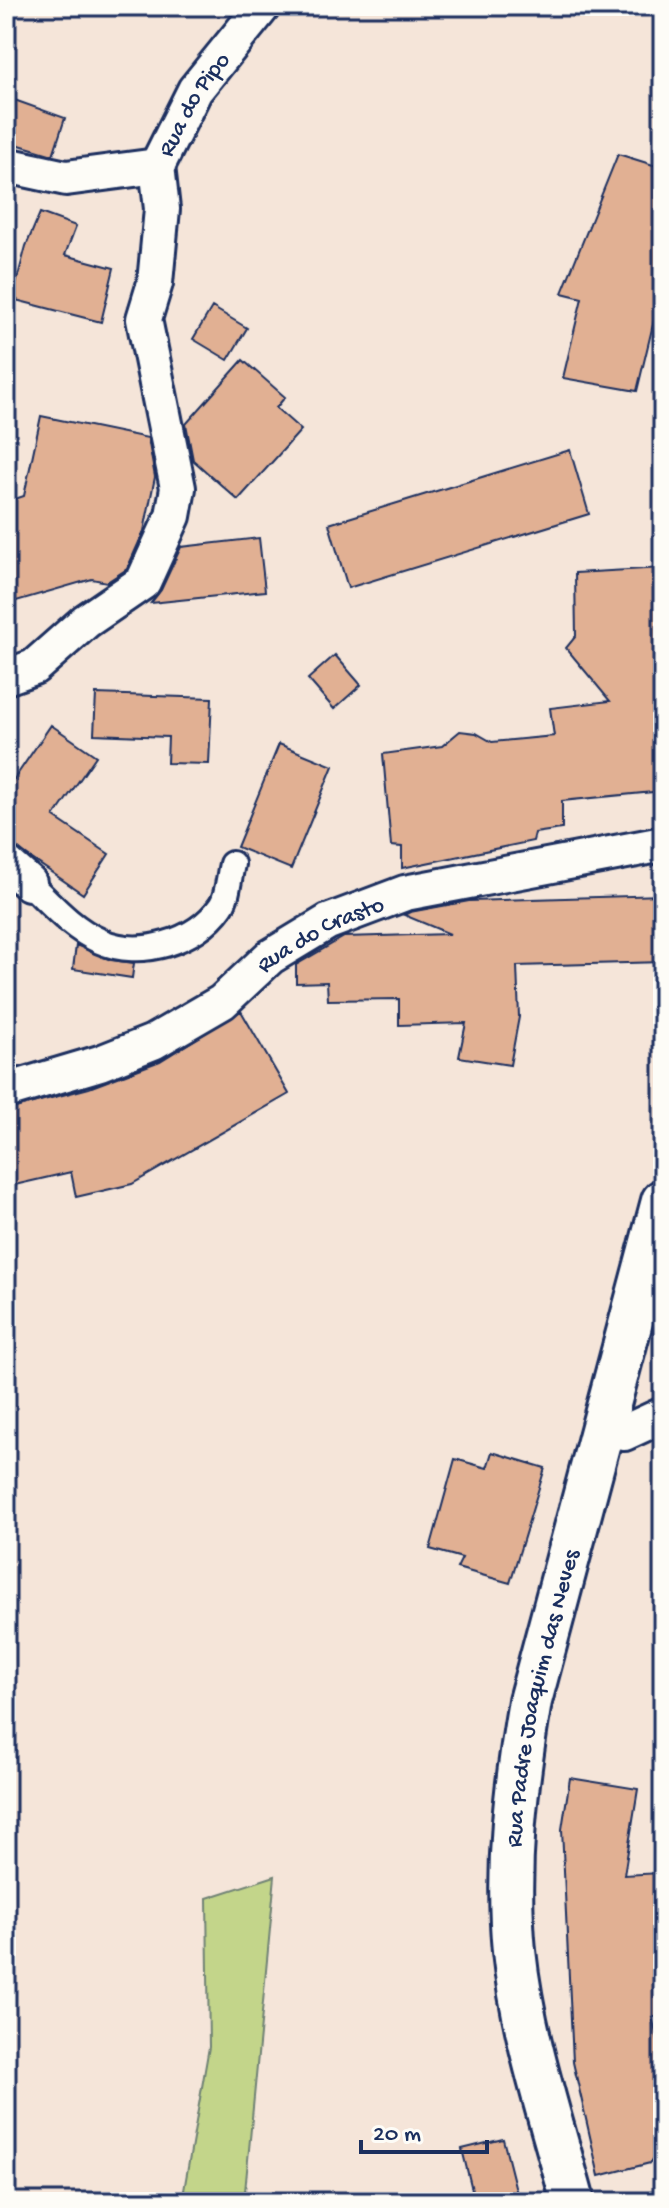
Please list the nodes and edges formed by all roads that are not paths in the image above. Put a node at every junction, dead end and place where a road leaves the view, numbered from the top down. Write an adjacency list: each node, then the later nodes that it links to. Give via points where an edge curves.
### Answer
1 (263, 6): 3 (street, Rua do Pipo, via 195,90)
2 (6, 165): 3 (street, via 66,178)
3 (157, 166): 4 (street, via 162,209 155,283 144,319 178,488 173,516 143,582 86,621 34,667)
4 (6, 677)
5 (663, 844): 8 (street, Rua do Crasto, via 405,893 328,922 270,957 222,1002 153,1042)
6 (232, 864): 7 (street, via 222,905 186,937 140,950 102,942 70,924)
7 (17, 873)
8 (6, 1091)
9 (663, 1201): 11 (street, Rua Padre Joaquim das Neves)
10 (663, 1415): 11 (street, via 624,1433)
11 (603, 1430): 12 (street, Rua Padre Joaquim das Neves, via 530,1701 517,1781 511,1879 514,1951 527,2034)
12 (573, 2202)

